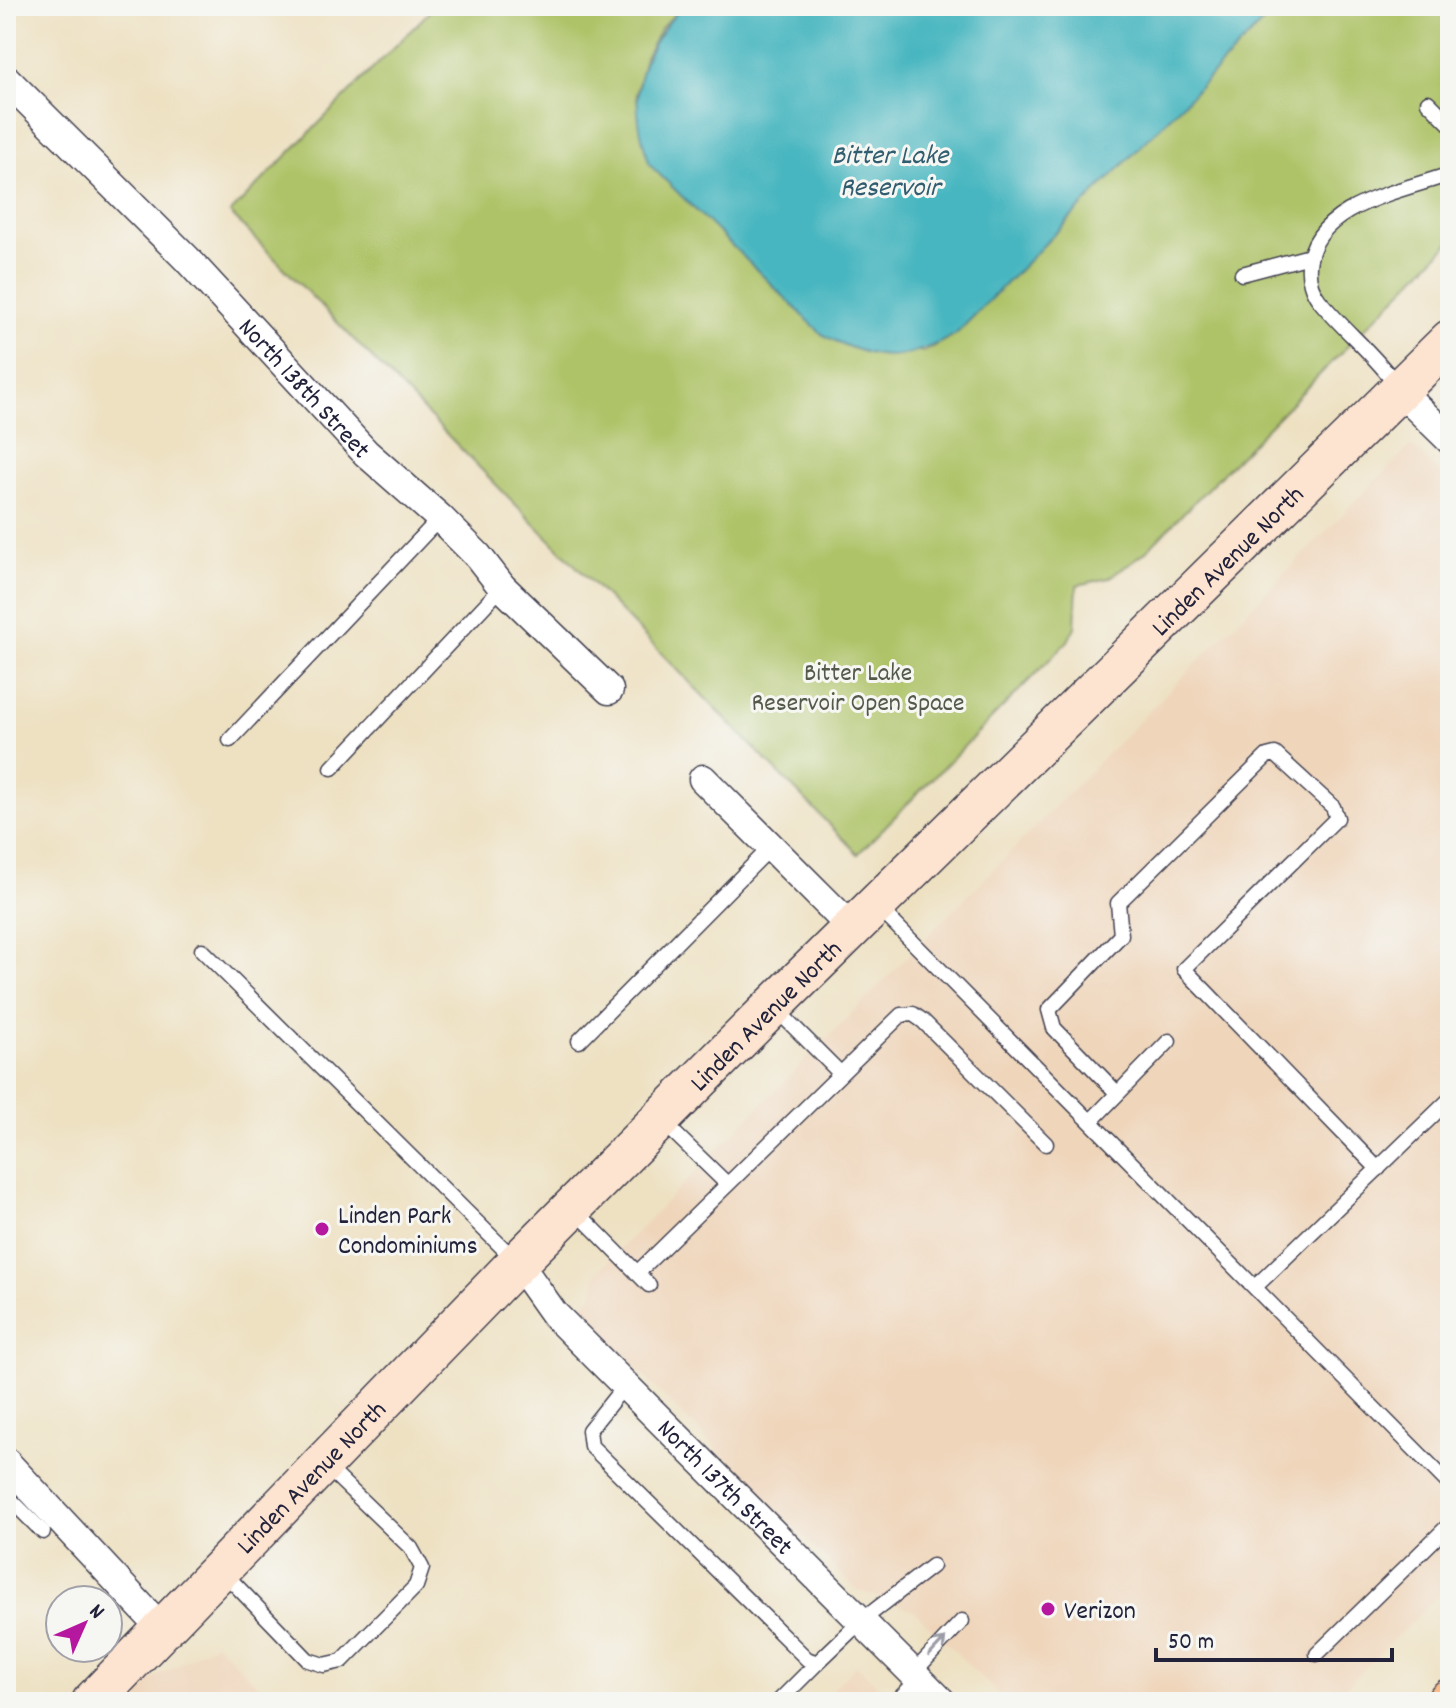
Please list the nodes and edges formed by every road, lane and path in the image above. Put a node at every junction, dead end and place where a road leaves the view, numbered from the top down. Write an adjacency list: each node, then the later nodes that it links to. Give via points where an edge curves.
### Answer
1 (6, 79): 10 (street, North 138th Street, via 187,259 366,453)
2 (1428, 102): 3 (lane)
3 (1450, 124)
4 (1450, 174): 5 (lane, via 1337,217 1316,237)
5 (1310, 256): 6 (lane); 8 (lane, via 1308,277 1317,298 1378,359)
6 (1242, 274)
7 (1450, 340): 8 (street, Linden Avenue North)
8 (1400, 391): 9 (street); 17 (street, Linden Avenue North)
9 (1450, 440)
10 (440, 518): 11 (street, North 138th Street); 13 (lane)
11 (502, 587): 12 (street, North 138th Street); 14 (lane)
12 (609, 690)
13 (230, 740)
14 (332, 768)
15 (703, 779): 16 (street)
16 (771, 847): 17 (street); 20 (lane)
17 (864, 916): 19 (street, Linden Avenue North); 26 (lane)
18 (202, 950): 31 (lane)
19 (773, 1006): 22 (lane); 25 (street, Linden Avenue North)
20 (579, 1041)
21 (1169, 1041): 23 (lane)
22 (840, 1073): 27 (lane, via 891,1022 913,1014); 29 (lane)
23 (1117, 1093): 26 (lane); 28 (lane, via 1054,1028 1049,1010 1121,935 1118,903 1267,756 1275,754 1333,807 1337,818 1184,969)
24 (1450, 1099): 28 (lane)
25 (660, 1120): 29 (lane); 30 (street, Linden Avenue North)
26 (1091, 1121): 34 (lane)
27 (1046, 1144)
28 (1378, 1169): 34 (lane)
29 (727, 1184): 32 (lane)
30 (572, 1208): 31 (street, Linden Avenue North); 32 (lane)
31 (518, 1263): 35 (street, North 137th Street, via 554,1314); 37 (street, Linden Avenue North)
32 (637, 1273): 33 (lane)
33 (649, 1285)
34 (1255, 1287): 38 (lane)
35 (625, 1385): 44 (street, North 137th Street); 48 (lane, via 589,1430 591,1446 807,1659)
36 (6, 1462): 46 (street)
37 (323, 1463): 43 (street, Linden Avenue North); 43 (lane, via 411,1548 422,1568 416,1586 342,1661 324,1665 308,1660)
38 (1450, 1485)
39 (6, 1495): 41 (lane)
40 (1450, 1524): 47 (lane)
41 (43, 1532)
42 (932, 1566): 44 (lane)
43 (220, 1569): 46 (street, Linden Avenue North)
44 (861, 1621): 48 (lane); 49 (street, North 137th Street)
45 (962, 1621): 49 (lane, one-way to 45)
46 (162, 1629): 51 (street, Linden Avenue North)
47 (1317, 1654)
48 (817, 1663): 52 (lane)
49 (916, 1676): 50 (lane); 53 (street, North 137th Street)
50 (899, 1699)
51 (92, 1702)
52 (778, 1702)
53 (942, 1702)

